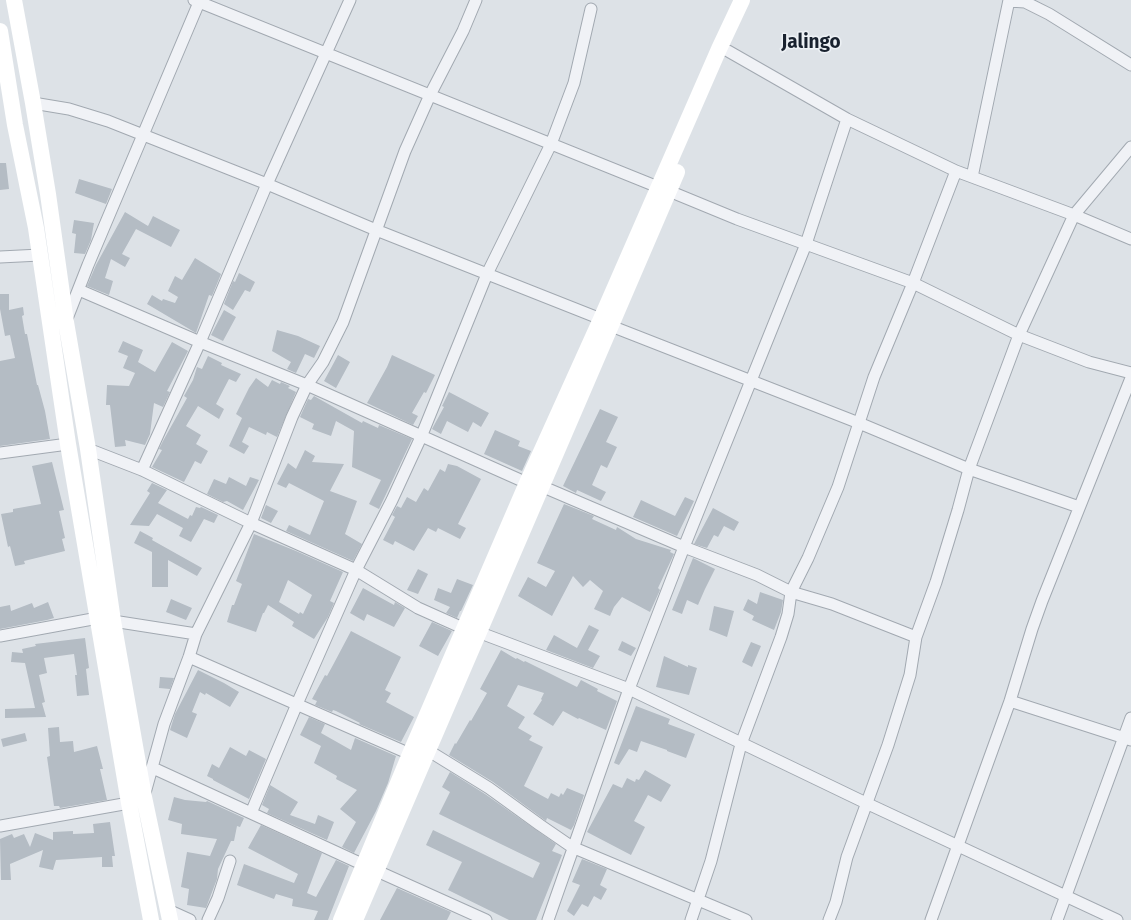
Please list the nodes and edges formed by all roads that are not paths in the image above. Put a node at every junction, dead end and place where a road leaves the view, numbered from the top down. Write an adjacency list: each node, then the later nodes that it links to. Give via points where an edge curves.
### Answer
1 (14, 0): 14 (main road)
2 (350, 0): 11 (street)
3 (476, 0): 13 (street)
4 (742, 0): 22 (main road, via 719,49)
5 (753, 0): 10 (main road)
6 (198, 1): 11 (street); 16 (street)
7 (1009, 1): 12 (street, via 1025,2 1049,14); 20 (street)
8 (591, 9): 17 (street, via 574,83)
9 (0, 31): 27 (main road)
10 (728, 51): 15 (street); 22 (main road)
11 (326, 53): 13 (street); 21 (street)
12 (1131, 64)
13 (430, 95): 17 (street); 24 (street, via 405,151)
14 (33, 103): 16 (street, via 69,109); 32 (main road)
15 (847, 119): 19 (street); 26 (street)
16 (144, 135): 21 (street); 31 (street)
17 (551, 144): 22 (street); 29 (street)
18 (1131, 147): 23 (street)
19 (956, 171): 20 (street); 30 (street)
20 (972, 177): 23 (street)
21 (267, 184): 24 (street); 35 (street)
22 (664, 189): 26 (street); 33 (main road)
23 (1074, 215): 25 (street); 34 (street)
24 (376, 230): 29 (street); 39 (street, via 343,322 323,362)
25 (1131, 239)
26 (806, 244): 30 (street); 38 (street)
27 (40, 255): 28 (street); 42 (main road)
28 (0, 257)
29 (487, 274): 33 (street); 41 (street)
30 (913, 283): 34 (street); 40 (street, via 874,377)
31 (79, 290): 32 (street); 35 (street)
32 (66, 322): 43 (main road)
33 (606, 323): 38 (street); 47 (main road)
34 (1019, 335): 36 (street, via 1088,362); 45 (street)
35 (200, 342): 39 (street); 46 (street)
36 (1131, 373)
37 (1131, 378): 48 (street)
38 (750, 380): 40 (street); 50 (street)
39 (307, 385): 41 (street); 49 (street)
40 (859, 423): 45 (street); 52 (street, via 838,487)
41 (421, 437): 47 (street); 51 (street)
42 (68, 444): 44 (street); 53 (main road)
43 (88, 449): 46 (street); 53 (main road)
44 (0, 453)
45 (969, 468): 48 (street); 57 (street, via 936,582)
46 (142, 470): 49 (street)
47 (534, 485): 50 (street); 54 (main road)
48 (1079, 507): 60 (street, via 1042,601)
49 (251, 522): 51 (street); 55 (street)
50 (684, 547): 52 (street, via 757,575); 59 (street)
51 (356, 570): 54 (street, via 418,608); 61 (street)
52 (791, 592): 57 (street, via 832,604); 64 (street, via 781,637)
53 (106, 620): 55 (street); 56 (street); 68 (main road)
54 (472, 631): 59 (street); 65 (main road); 66 (main road)
55 (196, 634): 58 (street)
56 (0, 636)
57 (916, 637): 69 (street, via 910,675)
58 (189, 657): 61 (street); 67 (street, via 164,724)
59 (629, 689): 64 (street); 73 (street)
60 (1010, 701): 63 (street); 72 (street)
61 (297, 704): 66 (street); 70 (street)
62 (1131, 718): 63 (street)
63 (1127, 738): 76 (street)
64 (741, 744): 69 (street); 77 (street, via 711,861)
65 (429, 751): 73 (street, via 489,788); 75 (main road)
66 (410, 754): 75 (main road)
67 (153, 768): 68 (street); 70 (street)
68 (136, 800): 71 (street); 78 (main road); 79 (main road)
69 (866, 803): 72 (street); 88 (street)
70 (251, 814): 75 (street)
71 (0, 826)
72 (958, 846): 76 (street); 89 (street)
73 (572, 847): 77 (street); 85 (street)
74 (230, 861): 81 (street)
75 (371, 868): 82 (main road); 83 (main road); 84 (street)
76 (1066, 896): 90 (street); 91 (street)
77 (698, 899): 86 (street); 87 (street)
78 (169, 915): 80 (street)
79 (151, 920)
80 (190, 920)
81 (208, 920)
82 (341, 920)
83 (355, 920)
84 (486, 920)
85 (548, 920)
86 (691, 920)
87 (746, 920)
88 (829, 920)
89 (931, 920)
90 (1057, 920)
91 (1117, 920)

